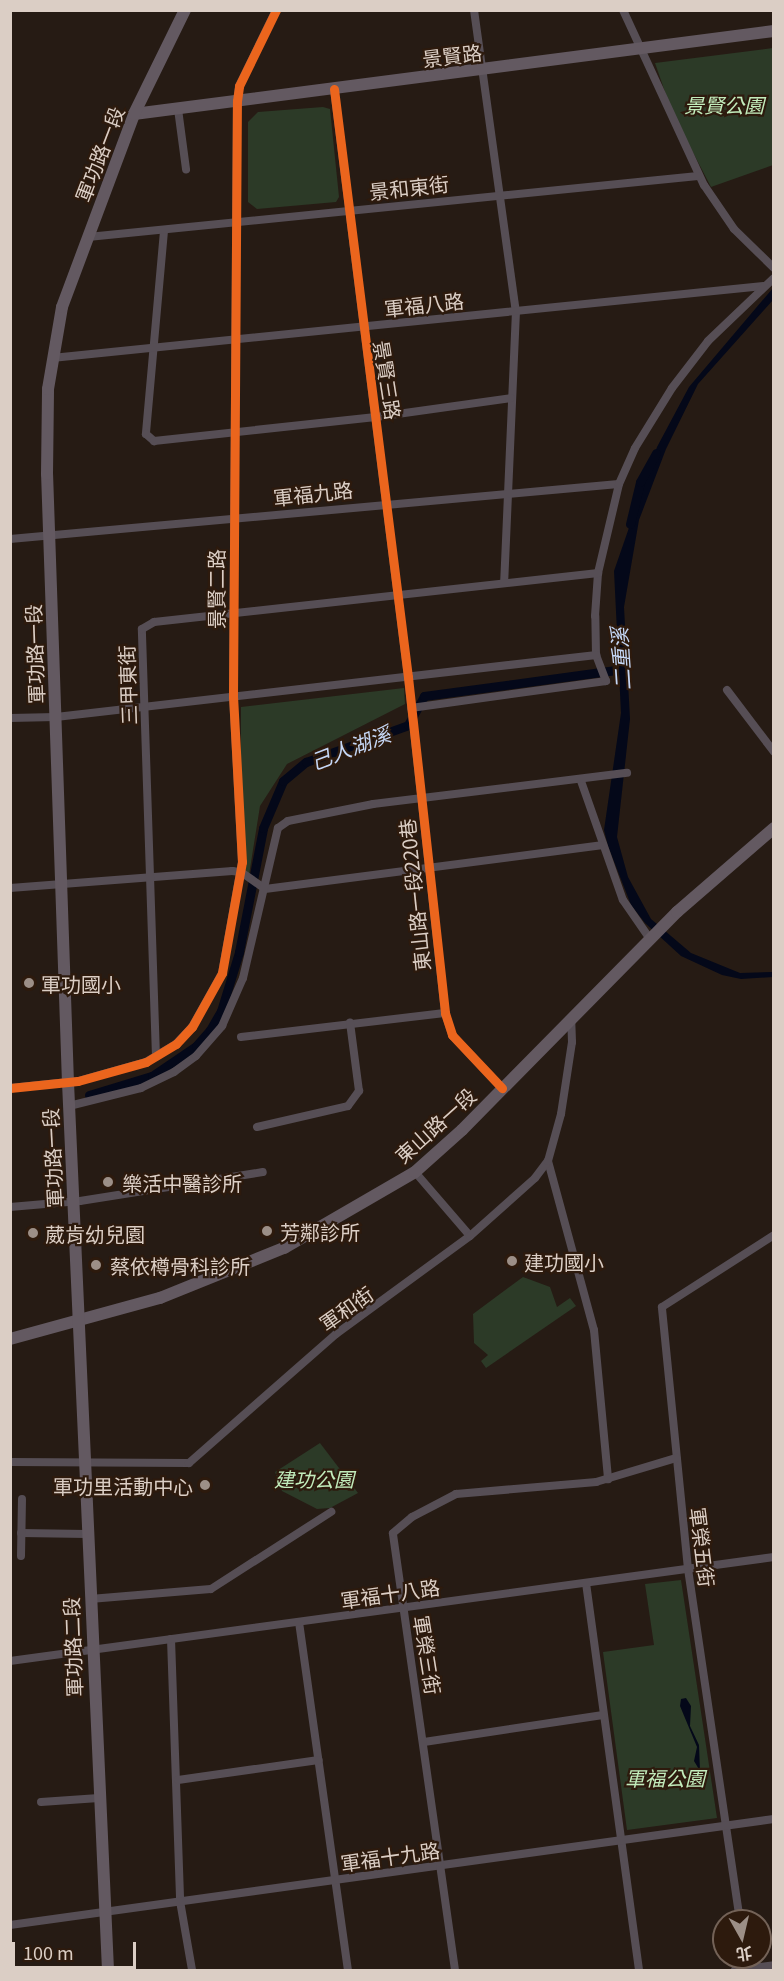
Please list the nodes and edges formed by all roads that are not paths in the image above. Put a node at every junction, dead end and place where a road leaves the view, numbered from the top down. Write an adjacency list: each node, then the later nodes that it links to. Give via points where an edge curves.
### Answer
1 (185, 10): 11 (main road, 軍功路一段)
2 (276, 10): 9 (street, 景賢二路, via 240,86)
3 (474, 10): 7 (street)
4 (623, 10): 6 (street)
5 (774, 31): 6 (main road, 景賢路)
6 (639, 49): 7 (main road, 景賢路); 13 (street)
7 (481, 70): 8 (main road, 景賢路); 14 (street)
8 (334, 89): 9 (main road, 景賢路); 15 (street, 景賢三路)
9 (237, 101): 10 (main road, 景賢路); 16 (street, 景賢二路)
10 (178, 109): 11 (main road, 景賢路); 12 (street)
11 (134, 114): 18 (main road, 軍功路一段)
12 (186, 169)
13 (698, 176): 14 (street, 景和東街); 19 (street, via 734,229)
14 (498, 194): 15 (street, 景和東街); 22 (street)
15 (348, 211): 16 (street, 景和東街); 23 (street, 景賢三路)
16 (238, 223): 17 (street, 景和東街); 24 (street, 景賢二路)
17 (164, 231): 18 (street, 景和東街); 25 (street)
18 (88, 237): 26 (main road, 軍功路一段, via 62,307)
19 (774, 268)
20 (774, 278): 21 (street)
21 (763, 286): 22 (street, 軍福八路); 30 (street, via 708,340 672,388 635,448)
22 (516, 311): 23 (street, 軍福八路); 27 (street)
23 (362, 327): 24 (street, 軍福八路); 28 (street, 景賢三路)
24 (235, 338): 25 (street, 軍福八路); 29 (street, 景賢二路)
25 (155, 346): 26 (street, 軍福八路); 29 (street, via 146,435 163,442)
26 (52, 358): 34 (main road, 軍功路一段, via 47,421)
27 (511, 398): 28 (street); 31 (street)
28 (376, 417): 29 (street); 32 (street, 景賢三路)
29 (235, 433): 33 (street, 景賢二路)
30 (619, 484): 31 (street, 軍福九路); 36 (street)
31 (510, 492): 32 (street, 軍福九路); 37 (street)
32 (387, 502): 33 (street, 軍福九路); 38 (street, 景賢三路)
33 (234, 518): 34 (street, 軍福九路); 39 (street, 景賢二路)
34 (50, 535): 35 (street, 軍福九路); 46 (main road, 軍功路一段)
35 (10, 539)
36 (598, 573): 37 (street, 三甲東街); 40 (street)
37 (504, 582): 38 (street, 三甲東街)
38 (396, 596): 39 (street, 三甲東街); 41 (street, 景賢三路)
39 (233, 613): 43 (street, 景賢二路); 44 (street, 三甲東街, via 154,622 142,629)
40 (596, 656): 41 (street); 45 (street, via 606,681)
41 (408, 677): 43 (street); 45 (street, 東山路一段220巷)
42 (727, 690): 48 (street)
43 (233, 697): 44 (street); 55 (street, 景賢二路)
44 (145, 708): 46 (street); 56 (street, 三甲東街)
45 (411, 708): 51 (street, 東山路一段220巷)
46 (56, 717): 47 (street); 57 (main road, 軍功路一段)
47 (10, 718)
48 (774, 752)
49 (627, 773): 50 (street)
50 (581, 781): 51 (street); 53 (street)
51 (421, 800): 54 (street, 東山路一段220巷); 59 (street, via 373,804 288,821 278,828)
52 (774, 828): 60 (main road, 東山路一段)
53 (603, 845): 54 (street); 60 (street, via 623,900)
54 (430, 867): 59 (street); 61 (street, 東山路一段220巷)
55 (242, 872): 56 (street); 59 (street); 65 (street, 景賢二路, via 232,931 215,991 192,1027)
56 (148, 877): 57 (street); 65 (street, 三甲東街)
57 (62, 883): 58 (street); 66 (main road, 軍功路一段)
58 (10, 888)
59 (265, 888): 69 (street, via 236,995 222,1026 196,1056 141,1088)
60 (650, 939): 62 (main road, 東山路一段)
61 (445, 1013): 63 (street); 68 (street, 東山路一段220巷, via 452,1035)
62 (571, 1017): 68 (main road, 東山路一段); 71 (street, 軍和街, via 572,1042 561,1114)
63 (350, 1023): 64 (street); 70 (street, via 360,1091 348,1106)
64 (241, 1037)
65 (156, 1057): 66 (street, 景賢二路, via 118,1072)
66 (68, 1083): 67 (street, 景賢二路); 69 (main road, 軍功路一段)
67 (10, 1088)
68 (502, 1088): 73 (main road, 東山路一段)
69 (69, 1106): 74 (main road, 軍功路一段)
70 (257, 1127)
71 (548, 1161): 76 (street, 軍和街, via 519,1194); 83 (street, via 594,1330)
72 (263, 1172): 74 (street)
73 (415, 1173): 76 (street); 78 (main road, 東山路一段, via 284,1248 160,1298)
74 (73, 1201): 75 (street); 78 (main road, 軍功路一段)
75 (10, 1207)
76 (470, 1236): 81 (street, 軍和街, via 336,1334 189,1463)
77 (774, 1236): 80 (street, 軍榮五街, via 662,1307)
78 (78, 1322): 79 (main road, 東山路一段); 81 (main road, 軍功路二段)
79 (10, 1339)
80 (676, 1458): 83 (street, 軍榮三街); 90 (street, 軍榮五街)
81 (83, 1461): 82 (street, 軍和街); 87 (main road, 軍功路二段)
82 (10, 1462)
83 (608, 1479): 93 (street, 軍榮三街, via 456,1494 412,1516 393,1533)
84 (10, 1508): 86 (street, via 21,1503)
85 (331, 1512): 92 (street, via 211,1589)
86 (21, 1533): 87 (street); 88 (street)
87 (87, 1534): 92 (main road, 軍功路二段)
88 (21, 1556)
89 (774, 1557): 90 (street, 軍福十八路)
90 (688, 1569): 91 (street, 軍福十八路); 105 (street, 軍榮五街)
91 (586, 1582): 93 (street, 軍福十八路); 98 (street)
92 (90, 1599): 96 (main road, 軍功路二段)
93 (404, 1608): 94 (street, 軍福十八路); 99 (street, 軍榮三街)
94 (300, 1622): 95 (street, 軍福十八路); 100 (street)
95 (171, 1639): 96 (street, 軍福十八路); 101 (street)
96 (91, 1650): 97 (street, 軍福十八路); 102 (main road, 軍功路二段)
97 (10, 1661)
98 (603, 1715): 99 (street); 106 (street)
99 (424, 1742): 107 (street, 軍榮三街)
100 (319, 1760): 101 (street); 108 (street)
101 (178, 1780): 109 (street)
102 (99, 1798): 103 (street); 111 (main road, 軍功路二段)
103 (41, 1802)
104 (774, 1819): 105 (street, 軍福十九路)
105 (727, 1825): 106 (street, 軍福十九路); 110 (street, 軍榮五街)
106 (621, 1839): 107 (street, 軍福十九路); 117 (street)
107 (441, 1866): 108 (street, 軍福十九路); 116 (street, 軍榮三街)
108 (335, 1881): 109 (street, 軍福十九路); 115 (street)
109 (180, 1901): 111 (street, 軍福十九路); 114 (street)
110 (738, 1909)
111 (104, 1912): 112 (street, 軍福十九路); 113 (main road, 軍功路二段)
112 (10, 1925)
113 (108, 1971)
114 (192, 1971)
115 (348, 1971)
116 (455, 1971)
117 (639, 1971)

